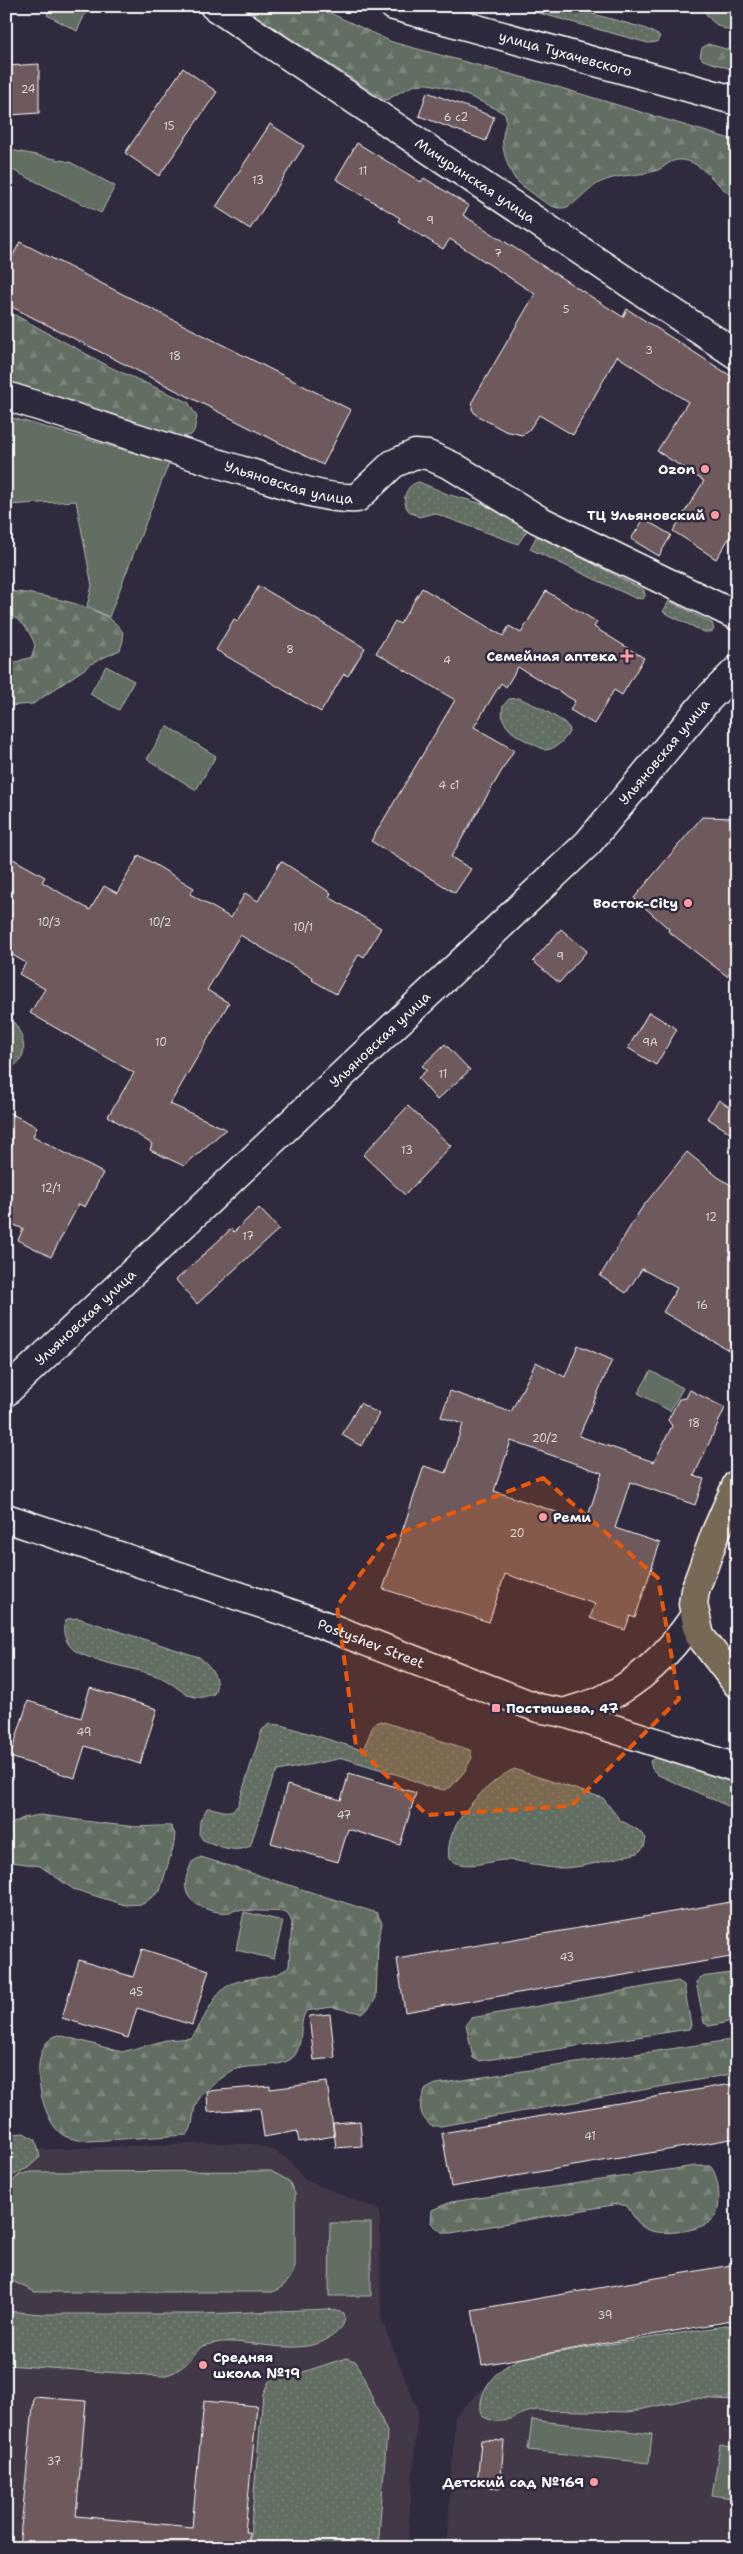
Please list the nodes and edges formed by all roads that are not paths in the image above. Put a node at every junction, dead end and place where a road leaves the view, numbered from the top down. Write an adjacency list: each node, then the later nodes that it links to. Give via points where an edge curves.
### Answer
1 (214, 6): 4 (street, Мичуринская улица)
2 (394, 6): 3 (street, улица Тухачевского)
3 (737, 101)
4 (737, 355)
5 (6, 396): 6 (street, Ульяновская улица, via 252,474 345,499 357,498 393,464 415,454 428,455 454,467 539,520)
6 (737, 616)
7 (737, 670): 8 (street, Ульяновская улица, via 588,843)
8 (6, 1392)
9 (737, 1484): 11 (main road, via 695,1590)
10 (6, 1518): 13 (street, Postyshev Street, via 313,1621 538,1708)
11 (694, 1617): 12 (main road, via 700,1636); 13 (street, via 677,1643 632,1682 604,1700)
12 (737, 1684)
13 (564, 1713): 14 (street, Postyshev Street)
14 (737, 1768)

